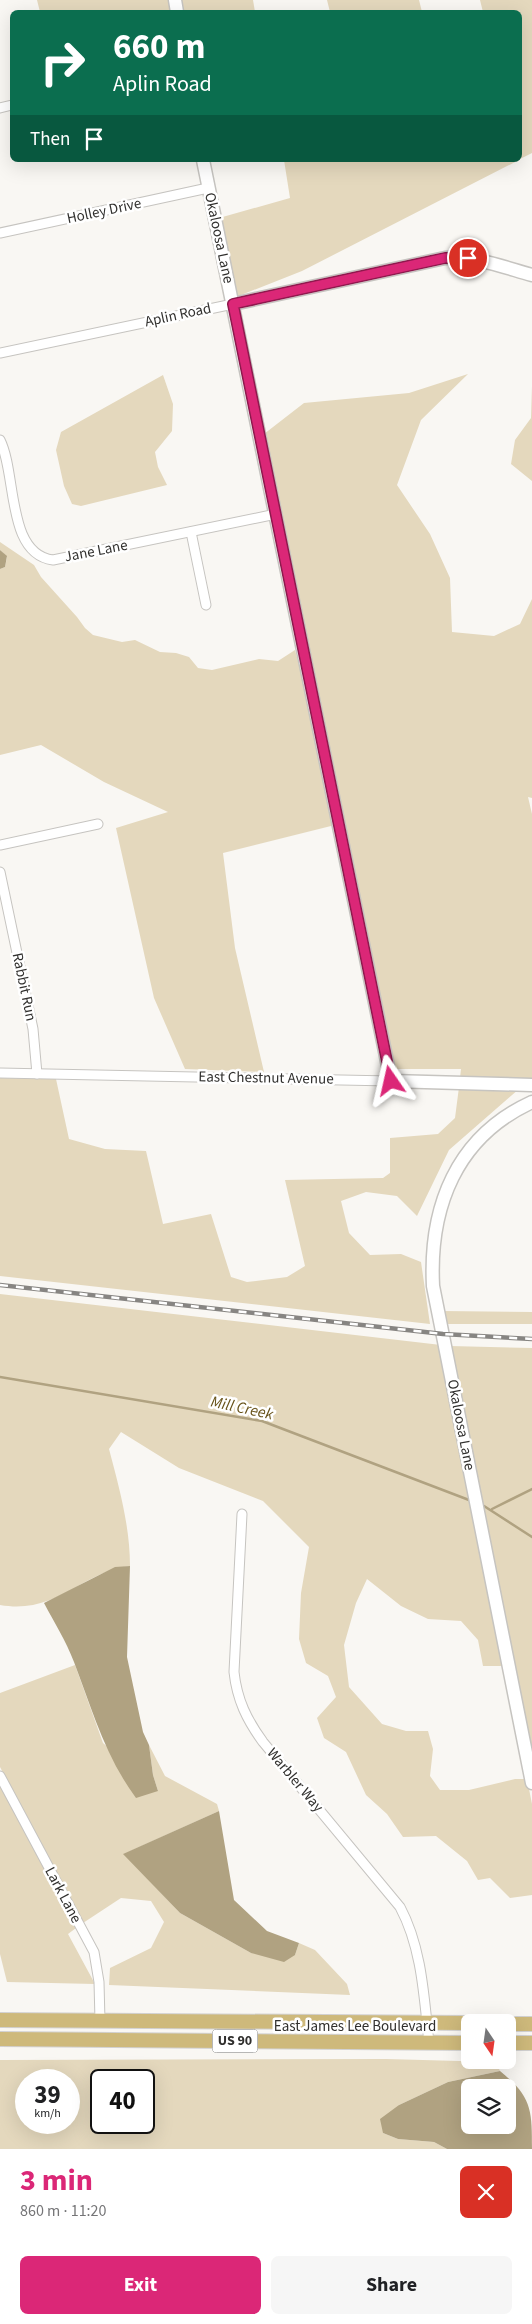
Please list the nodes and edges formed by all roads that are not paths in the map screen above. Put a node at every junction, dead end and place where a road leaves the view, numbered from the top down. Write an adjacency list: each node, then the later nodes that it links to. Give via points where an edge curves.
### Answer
1 (202, 162): 2 (street, Okaloosa Lane)
2 (208, 188): 3 (street, Holley Drive); 5 (street, Okaloosa Lane)
3 (0, 233)
4 (532, 276): 5 (street, Aplin Road, via 483,260 445,258)
5 (233, 304): 6 (street, Aplin Road); 8 (street, Okaloosa Lane)
6 (0, 353)
7 (0, 440): 9 (street, Jane Lane, via 22,535 37,555 54,560)
8 (276, 514): 9 (street, Jane Lane); 16 (street, Okaloosa Lane)
9 (191, 532): 10 (street)
10 (206, 605)
11 (98, 824): 12 (street)
12 (0, 845)
13 (0, 872): 15 (street, Rabbit Run, via 33,1028)
14 (0, 1073): 15 (street, East Chestnut Avenue)
15 (37, 1074): 16 (street, East Chestnut Avenue)
16 (391, 1081): 17 (street, East Chestnut Avenue)
17 (532, 1085)
18 (532, 1102): 21 (street, Okaloosa Lane, via 491,1129 460,1165 440,1207 431,1256 433,1286)
19 (242, 1514): 25 (street, Warbler Way, via 234,1672 244,1714 263,1742 400,1907 410,1927 420,1965)
20 (0, 1776): 23 (street, Lark Lane, via 94,1952)
21 (532, 1783)
22 (0, 2020): 23 (main road, East James Lee Boulevard / US 90)
23 (100, 2021): 24 (main road, East James Lee Boulevard / US 90)
24 (212, 2022): 25 (main road, East James Lee Boulevard / US 90); 30 (street)
25 (427, 2023): 26 (main road, East James Lee Boulevard / US 90); 31 (street, Warbler Way)
26 (461, 2023)
27 (516, 2024): 28 (main road)
28 (532, 2024)
29 (0, 2039): 30 (main road, East James Lee Boulevard / US 90)
30 (212, 2041): 31 (main road, East James Lee Boulevard / US 90)
31 (429, 2043): 32 (main road, East James Lee Boulevard / US 90)
32 (461, 2043)
33 (516, 2043): 34 (main road)
34 (532, 2044)

